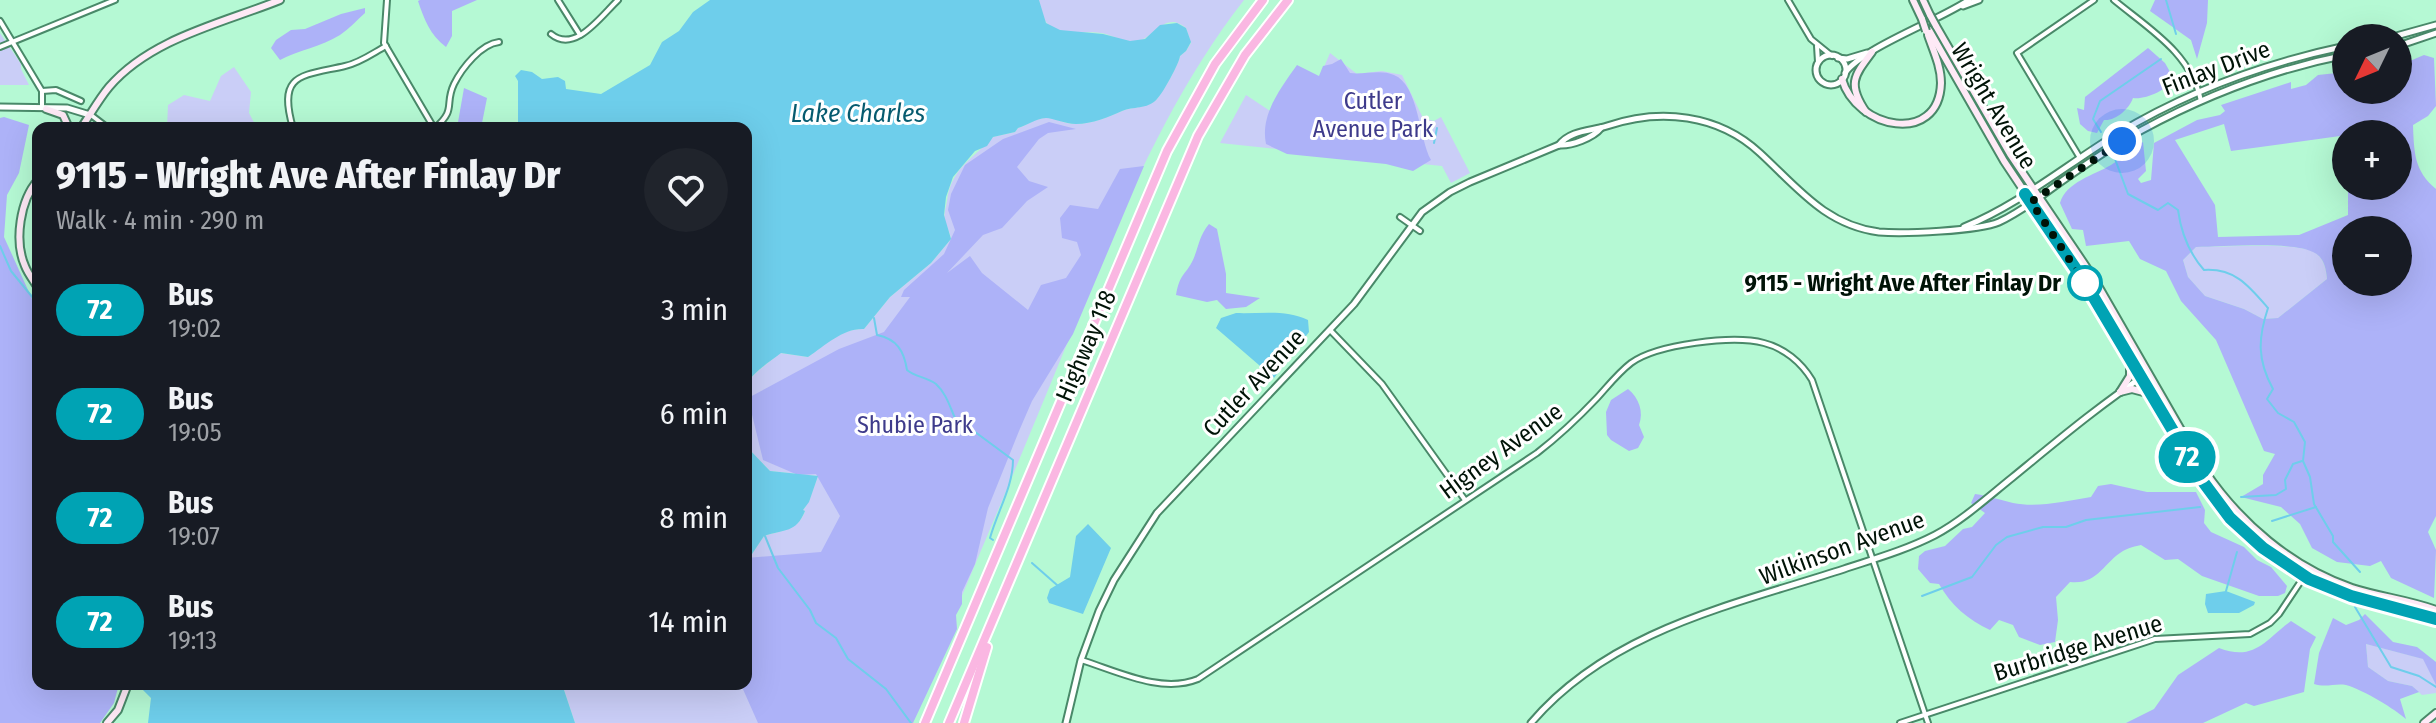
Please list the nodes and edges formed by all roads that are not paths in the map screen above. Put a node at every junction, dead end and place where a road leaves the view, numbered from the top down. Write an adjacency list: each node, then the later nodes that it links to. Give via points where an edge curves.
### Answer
1 (115, 0): 23 (street)
2 (280, 0): 41 (main road, via 148,55 108,88)
3 (387, 0): 26 (street)
4 (558, 0): 22 (street)
5 (618, 0): 22 (street)
6 (1263, 0): 77 (highway, Highway 118, via 1208,75 1167,151)
7 (1290, 0): 67 (highway, Highway 118, via 1258,36 1193,148)
8 (1788, 0): 27 (street)
9 (1913, 0): 18 (main road, Wright Avenue, bridge)
10 (1923, 0): 50 (main road, Wright Avenue, bridge, via 1994,129)
11 (1969, 0): 15 (street)
12 (1979, 0): 15 (street)
13 (2094, 0): 49 (street, via 2017,53)
14 (2114, 0): 36 (street, via 2180,55)
15 (1958, 7): 30 (street)
16 (0, 21): 23 (street)
17 (2436, 25): 19 (street)
18 (1928, 31): 42 (main road, via 1940,73 1934,107 1911,123 1888,123); 52 (main road, Wright Avenue)
19 (2412, 32)
20 (2436, 33): 24 (street)
21 (551, 34): 22 (street, via 565,41)
22 (580, 35)
23 (13, 41): 28 (street); 35 (street)
24 (2412, 41)
25 (499, 42): 48 (street, via 485,46 457,79 449,116)
26 (386, 46): 46 (street, via 295,82 286,100); 47 (street)
27 (1817, 46): 31 (street); 33 (street)
28 (0, 47)
29 (2332, 49): 36 (street, Finlay Drive)
30 (1872, 52): 31 (street); 34 (street); 42 (main road, via 1857,72 1854,87)
31 (1835, 57): 33 (street); 34 (street, via 1845,66)
32 (2332, 58): 38 (street, Finlay Drive)
33 (1818, 62): 34 (street, via 1821,81 1830,85)
34 (1844, 76): 42 (main road, via 1851,100)
35 (42, 91): 37 (street, via 56,90); 40 (street)
36 (2199, 91): 38 (street); 49 (street, Finlay Drive)
37 (81, 101)
38 (2201, 101): 53 (street, Finlay Drive, via 2116,145)
39 (0, 107): 40 (street)
40 (44, 108): 41 (street); 43 (main road, via 63,115)
41 (90, 115): 44 (main road); 45 (street)
42 (1868, 115)
43 (66, 122)
44 (85, 122)
45 (100, 122)
46 (292, 122)
47 (431, 122)
48 (442, 122)
49 (2080, 158): 50 (street, Finlay Drive)
50 (2034, 189): 52 (street, Finlay Drive); 53 (main road, Wright Avenue)
51 (32, 190): 59 (main road, via 20,223 23,264)
52 (2025, 194): 54 (main road, Wright Avenue); 57 (street, Cutler Avenue)
53 (2039, 197): 54 (street, Finlay Drive); 62 (main road, Wright Avenue)
54 (2031, 202): 57 (street, Cutler Avenue, via 1999,222); 61 (main road, Wright Avenue)
55 (1400, 217): 56 (street)
56 (1412, 225): 57 (street, Cutler Avenue, via 1450,192 1601,128 1662,115 1696,119 1743,139 1810,202 1842,222 1881,232); 58 (street); 60 (street, Cutler Avenue)
57 (1960, 229)
58 (1420, 231)
59 (32, 278)
60 (1330, 329): 66 (street, via 1382,384); 73 (street, Cutler Avenue, via 1157,513 1114,580)
61 (2129, 360): 63 (main road, Wright Avenue); 64 (main road, via 2130,376)
62 (2148, 373): 63 (street, Wilkinson Avenue); 69 (main road, Wright Avenue, via 2227,501 2252,528)
63 (2140, 378): 64 (street, Wilkinson Avenue); 65 (main road, Wright Avenue)
64 (2120, 392): 65 (main road); 68 (street, Wilkinson Avenue, via 1953,524)
65 (2150, 395): 70 (main road, Wright Avenue, via 2230,518)
66 (1465, 500): 68 (street, Higney Avenue, via 1555,439 1645,354 1673,346 1755,341 1785,352 1812,380); 73 (street, Higney Avenue, via 1198,679 1162,684)
67 (1033, 525): 79 (highway, Highway 118); 80 (highway, via 973,685)
68 (1872, 560): 76 (street, Higney Avenue); 82 (street, Wilkinson Avenue, via 1641,639 1584,672)
69 (2309, 569): 70 (street, Burbridge Avenue); 71 (main road, Wright Avenue, via 2355,589)
70 (2304, 577): 72 (main road, Wright Avenue); 76 (street, Burbridge Avenue, via 2279,614 2250,634 2160,637)
71 (2436, 610)
72 (2436, 619)
73 (1081, 660): 81 (street, Cutler Avenue)
74 (126, 690): 78 (main road)
75 (2436, 713): 85 (main road)
76 (1925, 714): 83 (street, Burbridge Avenue); 84 (street, Higney Avenue)
77 (925, 722)
78 (107, 723)
79 (949, 723)
80 (964, 723)
81 (1066, 723)
82 (1531, 723)
83 (1900, 723)
84 (1928, 723)
85 (2424, 723)

